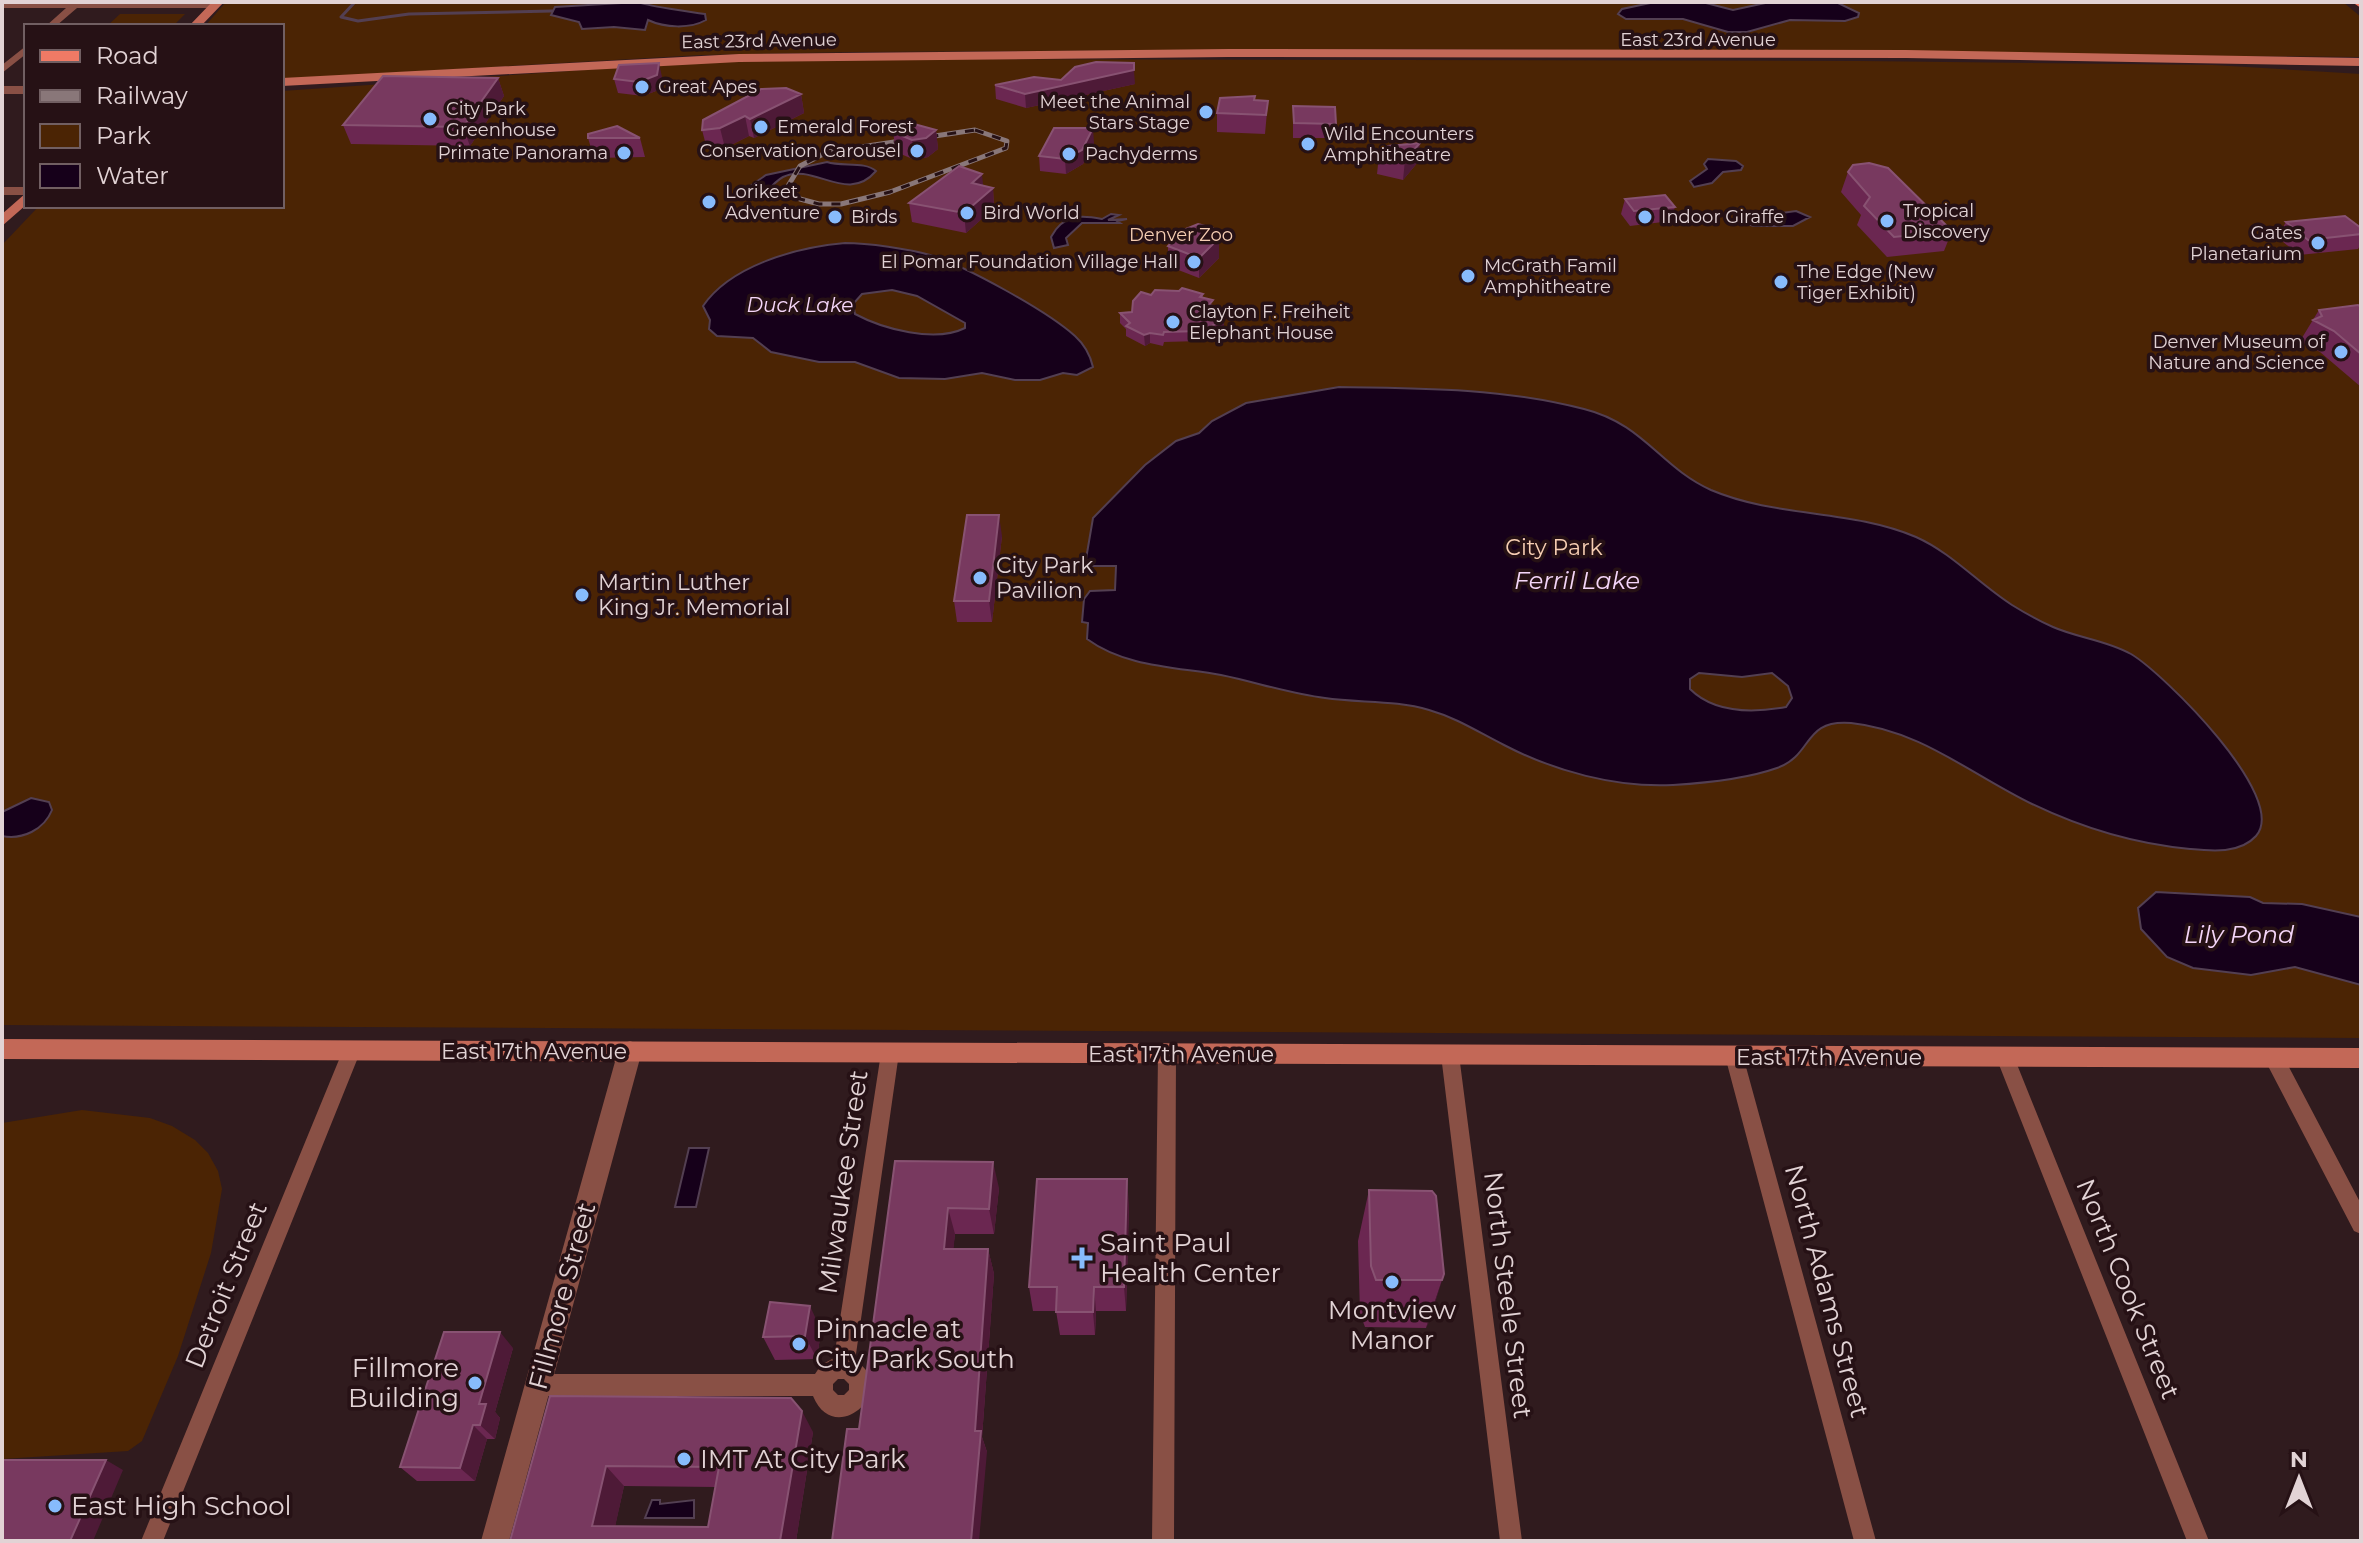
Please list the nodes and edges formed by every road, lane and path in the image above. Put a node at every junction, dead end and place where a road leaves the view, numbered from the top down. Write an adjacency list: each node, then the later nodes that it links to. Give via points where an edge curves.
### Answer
1 (76, 4): 2 (street); 3 (street); 4 (street)
2 (216, 4): 5 (main road)
3 (2, 5)
4 (53, 24)
5 (197, 24)
6 (24, 51): 12 (street)
7 (1034, 56): 8 (main road, East 23rd Avenue); 9 (main road, East 23rd Avenue); 13 (main road, East 23rd Avenue, via 739,58)
8 (2076, 56): 9 (main road); 10 (main road, East 23rd Avenue)
9 (2007, 60): 11 (main road, East 23rd Avenue)
10 (2361, 62)
11 (2361, 69)
12 (2, 70)
13 (485, 72): 14 (main road, East 23rd Avenue); 15 (main road, East 23rd Avenue)
14 (284, 82)
15 (284, 89)
16 (2, 90): 17 (street)
17 (24, 90)
18 (2, 191): 19 (street)
19 (24, 191)
20 (24, 199): 21 (main road)
21 (2, 222)
22 (2, 1049): 23 (main road, East 17th Avenue)
23 (352, 1050): 24 (main road, East 17th Avenue); 36 (street, Detroit Street)
24 (630, 1051): 25 (main road, East 17th Avenue); 34 (street, Fillmore Street)
25 (890, 1053): 26 (main road, East 17th Avenue); 33 (street, Milwaukee Street)
26 (1167, 1054): 27 (main road, East 17th Avenue); 38 (street)
27 (1450, 1055): 28 (main road, East 17th Avenue); 39 (street, North Steele Street)
28 (1734, 1056): 29 (main road, East 17th Avenue); 40 (street, North Adams Street)
29 (2005, 1057): 30 (main road, East 17th Avenue); 41 (street, North Cook Street)
30 (2274, 1058): 31 (main road, East 17th Avenue); 32 (street)
31 (2361, 1058)
32 (2361, 1224)
33 (843, 1367): 35 (street, via 829,1373); 35 (street, via 856,1372 860,1381 849,1403 829,1404)
34 (538, 1385): 35 (street); 37 (street, Fillmore Street)
35 (822, 1385)
36 (152, 1541)
37 (495, 1541)
38 (1163, 1541)
39 (1511, 1541)
40 (1865, 1541)
41 (2198, 1541)

